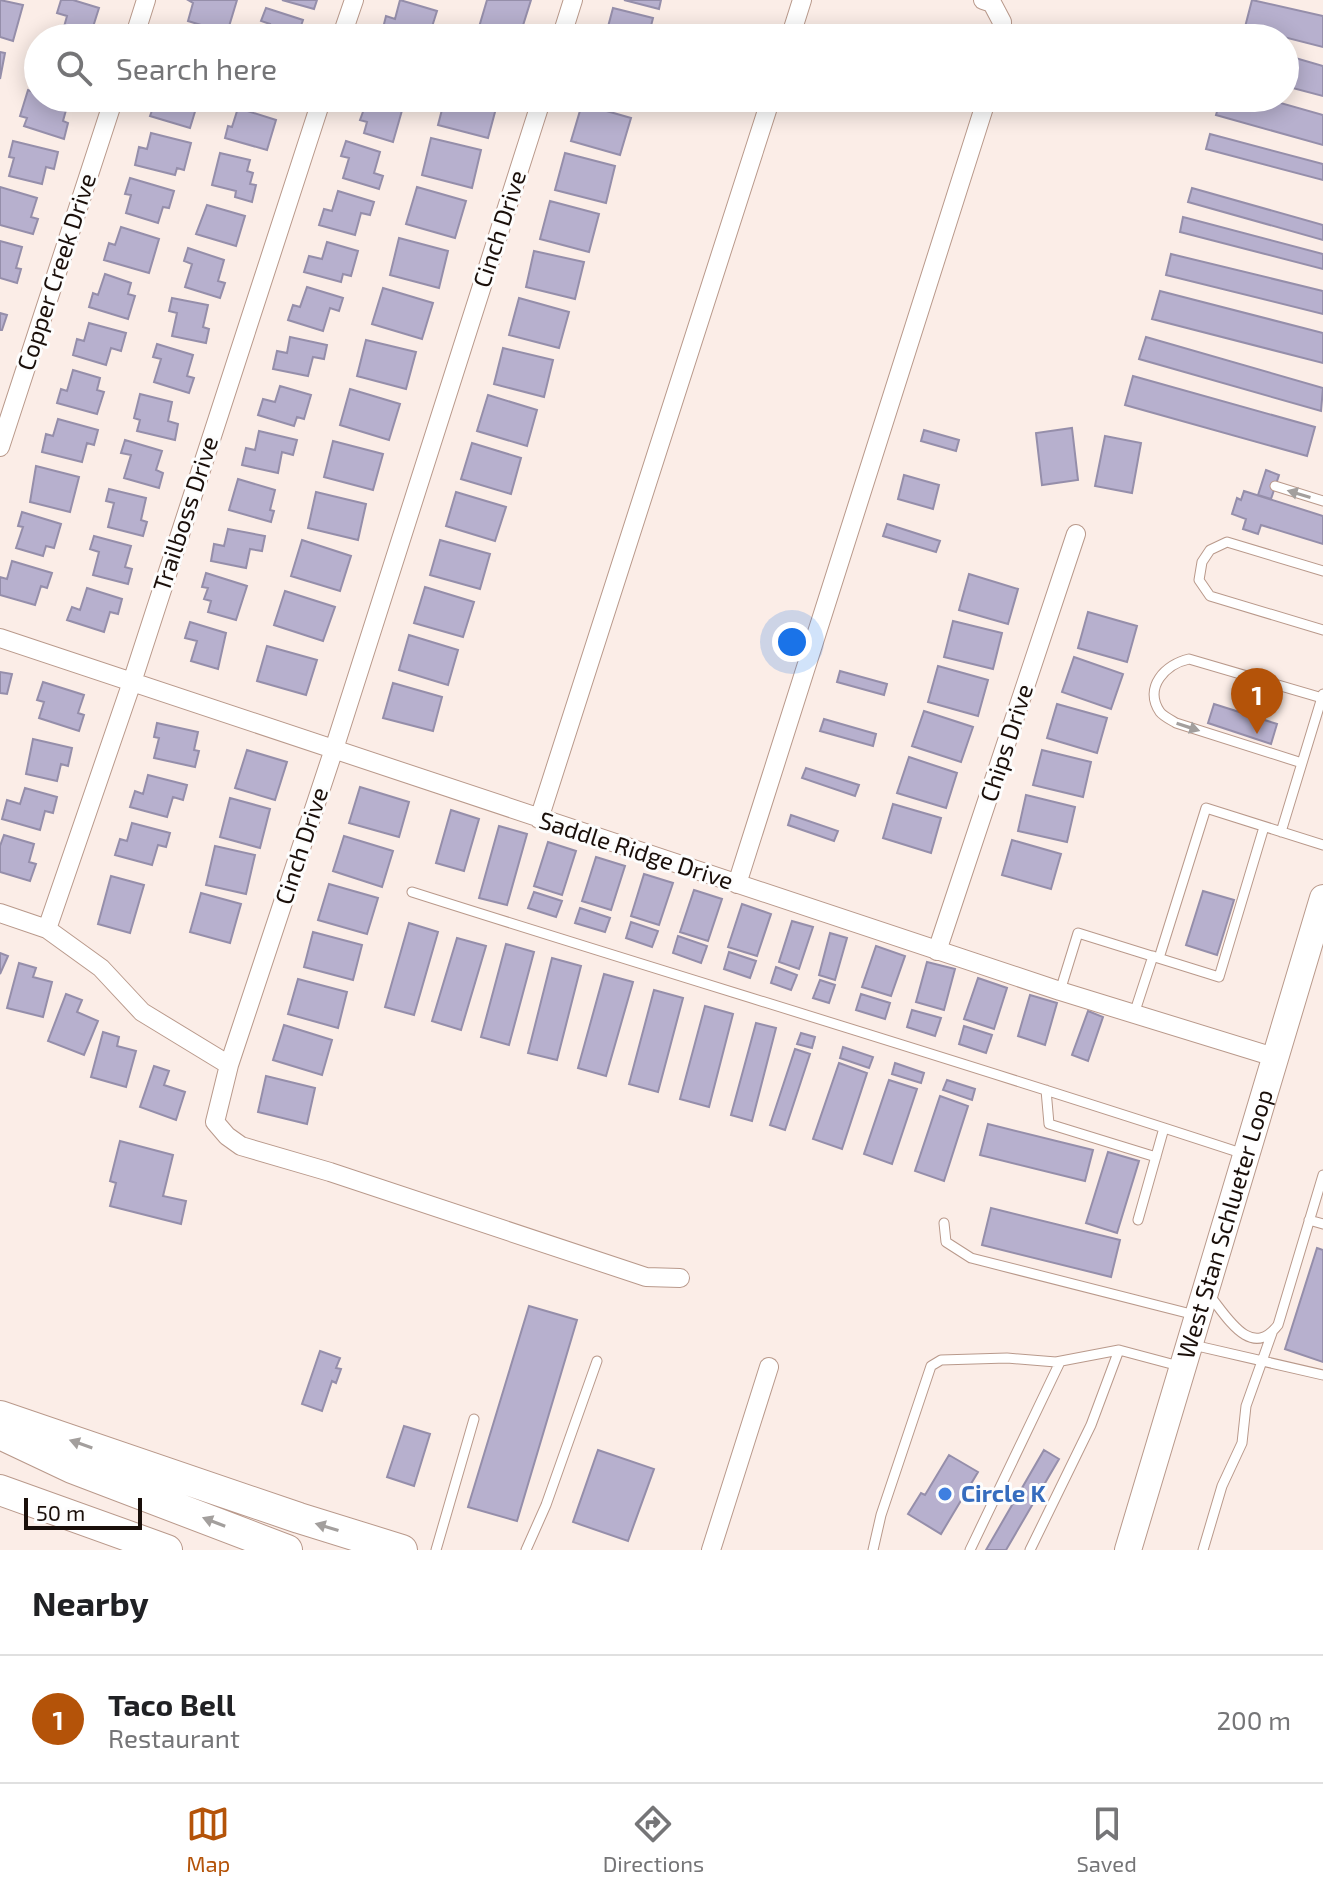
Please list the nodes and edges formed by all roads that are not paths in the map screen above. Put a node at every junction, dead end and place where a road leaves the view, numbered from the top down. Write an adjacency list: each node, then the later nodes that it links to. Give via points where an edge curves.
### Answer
1 (146, 0): 6 (street)
2 (354, 0): 7 (street)
3 (573, 0): 8 (street)
4 (802, 0): 9 (street)
5 (983, 0): 10 (street, via 992,3)
6 (138, 24)
7 (346, 24)
8 (565, 24)
9 (794, 24)
10 (1002, 24)
11 (109, 112): 16 (street, Copper Creek Drive)
12 (317, 112): 23 (street, Trailboss Drive)
13 (538, 112): 25 (street, Cinch Drive)
14 (766, 112): 27 (street)
15 (983, 112): 31 (street)
16 (0, 447)
17 (1275, 486): 18 (lane, one-way to 17)
18 (1323, 501)
19 (1076, 534): 36 (street, Chips Drive)
20 (1323, 571): 21 (lane, via 1227,542 1210,550 1199,580 1210,596)
21 (1323, 630)
22 (0, 638): 23 (street, Saddle Ridge Drive)
23 (132, 682): 25 (street, Saddle Ridge Drive); 35 (street, Trailboss Drive)
24 (1322, 696): 26 (lane); 26 (lane, one-way to 26, via 1189,659 1163,671 1156,684 1160,713 1176,723)
25 (334, 749): 27 (street, Saddle Ridge Drive); 41 (street, Cinch Drive)
26 (1302, 763): 29 (lane)
27 (539, 819): 31 (street, Saddle Ridge Drive)
28 (1264, 827): 29 (lane); 37 (lane, via 1206,808); 37 (lane, via 1219,977)
29 (1281, 832): 30 (lane)
30 (1323, 845)
31 (737, 884): 36 (street, Saddle Ridge Drive)
32 (412, 892): 42 (lane)
33 (1323, 898): 40 (main road, West Stan Schlueter Loop)
34 (0, 913): 35 (street)
35 (47, 929): 41 (street, via 101,968 142,1012)
36 (937, 951): 38 (street, Saddle Ridge Drive)
37 (1156, 957): 38 (lane, via 1078,933); 39 (lane)
38 (1060, 991): 39 (street, Saddle Ridge Drive)
39 (1134, 1016): 40 (street, Saddle Ridge Drive)
40 (1274, 1057): 44 (main road, West Stan Schlueter Loop)
41 (229, 1065): 51 (street, Cinch Drive, via 215,1122 241,1146 646,1277)
42 (1046, 1090): 43 (lane); 45 (lane, via 1049,1124)
43 (1164, 1128): 44 (lane); 45 (lane)
44 (1247, 1155): 52 (main road, West Stan Schlueter Loop)
45 (1156, 1157): 47 (lane)
46 (1323, 1175): 48 (lane)
47 (1138, 1220)
48 (1309, 1220): 50 (lane); 54 (lane)
49 (944, 1223): 53 (lane, via 946,1242 971,1258)
50 (1323, 1224)
51 (680, 1278)
52 (1205, 1289): 53 (main road, West Stan Schlueter Loop); 54 (lane, via 1240,1333 1262,1338)
53 (1198, 1316): 56 (main road, West Stan Schlueter Loop)
54 (1272, 1333): 57 (lane)
55 (1119, 1350): 56 (lane); 59 (lane); 76 (lane, via 1091,1425)
56 (1186, 1356): 57 (lane); 77 (main road, West Stan Schlueter Loop)
57 (1260, 1360): 61 (lane); 78 (lane, via 1242,1443 1222,1486)
58 (597, 1361): 72 (lane)
59 (1060, 1362): 74 (lane, via 994,1358 941,1360 931,1366); 75 (lane)
60 (769, 1367): 73 (street)
61 (1323, 1375)
62 (0, 1416): 70 (highway, one-way to 62)
63 (474, 1419): 71 (lane)
64 (0, 1434): 69 (highway, one-way to 64, via 72,1468)
65 (0, 1490): 66 (highway)
66 (44, 1506): 67 (highway); 68 (highway)
67 (125, 1550)
68 (167, 1550)
69 (287, 1550)
70 (402, 1550)
71 (436, 1550)
72 (526, 1550)
73 (711, 1550)
74 (873, 1550)
75 (970, 1550)
76 (1030, 1550)
77 (1128, 1550)
78 (1203, 1550)

